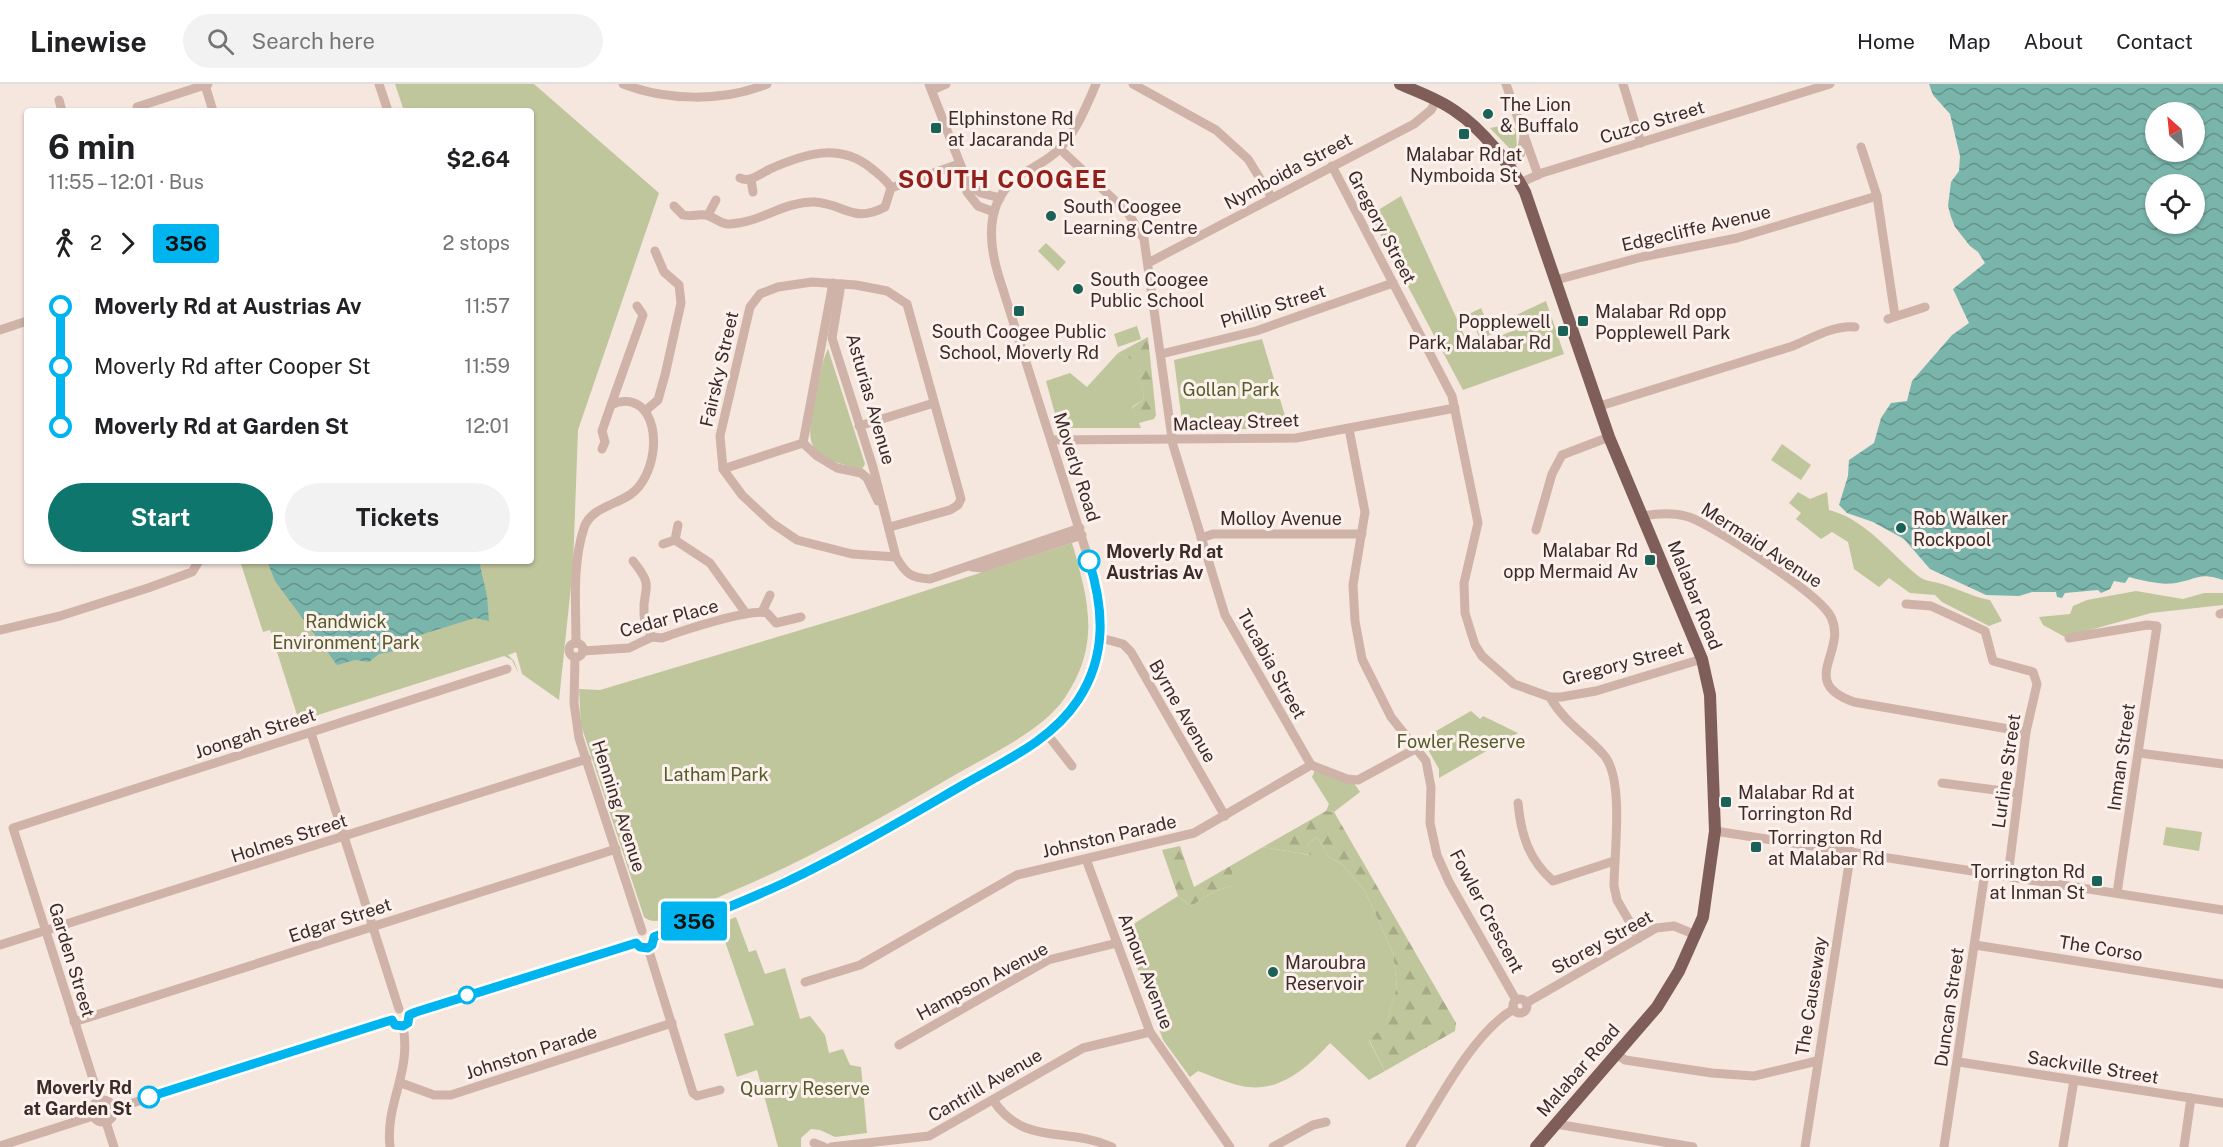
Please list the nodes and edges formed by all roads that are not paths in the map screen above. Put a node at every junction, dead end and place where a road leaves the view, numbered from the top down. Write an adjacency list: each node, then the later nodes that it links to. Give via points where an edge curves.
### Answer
1 (206, 84): 13 (street); 18 (street)
2 (380, 84): 19 (street)
3 (622, 84): 4 (street, via 641,91 707,97 747,92)
4 (767, 84)
5 (946, 84): 12 (street)
6 (1400, 84): 15 (main road, Malabar Road)
7 (1506, 84): 20 (street)
8 (1623, 84): 21 (street)
9 (1830, 84): 21 (street, Cuzco Street)
10 (1137, 85): 36 (street, via 1216,129 1248,159)
11 (1097, 86): 23 (street, Moverly Road)
12 (930, 87): 24 (street)
13 (183, 88): 16 (street)
14 (59, 100): 17 (street)
15 (1436, 101): 25 (street, Nymboida Street, via 1414,124); 26 (main road, Malabar Road, via 1466,120)
16 (137, 107)
17 (61, 108)
18 (212, 108)
19 (387, 108)
20 (1524, 132): 26 (street, via 1521,153); 27 (street)
21 (1641, 143): 27 (street, Cuzco Street)
22 (1861, 147): 34 (street)
23 (1060, 149): 35 (street, Moverly Road, via 1012,181); 42 (street, Tucabia Street, via 1128,213 1144,239)
24 (960, 164): 31 (street); 32 (street)
25 (1332, 166): 36 (street, Nymboida Street); 44 (street, Gregory Street)
26 (1509, 166): 30 (main road, Malabar Road)
27 (1538, 175): 30 (street, Cuzco Street)
28 (740, 178): 29 (street)
29 (751, 179): 32 (street, via 802,158 843,152 868,166); 33 (street)
30 (1520, 183): 43 (main road, Malabar Road)
31 (968, 184): 35 (street); 39 (street, via 971,200)
32 (891, 188): 40 (street, via 885,207 863,215 816,202 792,204 744,223 727,225)
33 (753, 192)
34 (1877, 196): 43 (street, Edgecliffe Avenue, via 1737,238); 47 (street, via 1891,317)
35 (1000, 198): 39 (street, Moverly Road)
36 (1272, 198): 42 (street, Nymboida Street)
37 (716, 200): 40 (street)
38 (674, 206): 40 (street, via 689,217)
39 (994, 212): 60 (street, Moverly Road, via 990,237 994,259)
40 (708, 215)
41 (656, 251): 56 (street, via 664,272 679,285 681,303 658,400)
42 (1148, 263): 51 (street, Tucabia Street)
43 (1556, 280): 54 (main road, Malabar Road)
44 (1394, 283): 51 (street, Phillip Street, via 1256,331); 55 (street, Gregory Street)
45 (837, 284): 52 (street, Fairsky Street, via 887,291 907,304); 57 (street, Asturias Avenue, via 832,338); 62 (street, Asturias Avenue); 64 (street, Fairsky Street, via 782,285 760,294 750,307 720,436)
46 (637, 306): 53 (street, via 648,314)
47 (1925, 307)
48 (24, 322): 50 (street)
49 (1855, 327): 54 (street, via 1821,334)
50 (0, 330)
51 (1161, 354): 61 (street, Tucabia Street)
52 (934, 404): 57 (street); 67 (street, Fairsky Street, via 961,499 950,510)
53 (611, 405): 56 (street, via 630,402); 63 (street, via 602,431)
54 (1600, 406): 59 (main road, Malabar Road)
55 (1455, 408): 58 (street, Macleay Street); 91 (street, Gregory Street, via 1478,523 1464,584 1468,629 1482,656 1503,676 1525,689)
56 (645, 411): 86 (street, via 654,432 645,477 631,495 593,515 583,530 577,572)
57 (859, 426): 67 (street, Asturias Avenue)
58 (1349, 429): 61 (street, Macleay Street, via 1285,439); 70 (street, Fowler Crescent, via 1365,512)
59 (1610, 437): 65 (main road, Malabar Road); 68 (street, via 1563,455 1552,474)
60 (1052, 440): 61 (street, Macleay Street); 69 (street, Moverly Road)
61 (1173, 440): 71 (street, Tucabia Street)
62 (803, 443): 64 (street); 67 (street, Asturias Avenue, via 837,468 867,478)
63 (607, 445)
64 (723, 469): 74 (street, via 745,498 797,540 852,554)
65 (1643, 516): 89 (main road, Malabar Road); 92 (street, Mermaid Avenue, via 1672,514 1697,520 1815,597 1832,620 1834,631 1826,676 1829,688 1838,696)
66 (678, 525): 72 (street)
67 (889, 525): 74 (street, Asturias Avenue)
68 (1536, 530)
69 (1081, 532): 74 (street, via 930,579 914,578); 84 (street, Moverly Road, via 1099,592)
70 (1362, 534): 71 (street, Molloy Avenue, via 1213,534); 95 (street, Fowler Crescent, via 1353,585 1362,659 1380,699)
71 (1201, 538): 99 (street, Tucabia Street, via 1229,624)
72 (675, 540): 73 (street); 79 (street, via 710,563)
73 (663, 544)
74 (896, 557)
75 (633, 561): 83 (street, via 645,575 648,593 643,613)
76 (197, 564): 82 (street, via 192,572 83,609)
77 (770, 595): 80 (street)
78 (1906, 604): 92 (street, Lurline Street, via 1931,606 1985,631 1993,661 2033,672 2037,684)
79 (745, 612): 80 (street, Cedar Place); 83 (street, Cedar Place, via 662,638)
80 (762, 612): 81 (street, Cedar Place, via 776,623)
81 (801, 617)
82 (0, 630)
83 (652, 637): 87 (street, Cedar Place, via 629,648)
84 (1101, 638): 94 (street, Moverly Road, via 1086,687 1070,712); 104 (street, Byrne Avenue, via 1123,644 1131,652)
85 (2069, 638): 96 (street, Inman Street, via 2157,626)
86 (576, 643): 87 (street); 88 (street, via 568,650)
87 (583, 651): 88 (street)
88 (575, 657): 97 (street, Henning Avenue, via 579,738)
89 (1702, 658): 91 (street, Gregory Street, via 1596,691); 106 (main road, Malabar Road, via 1710,695)
90 (507, 669): 93 (street, Joongah Street)
91 (1550, 696): 111 (street, via 1558,713 1603,754 1614,774)
92 (2026, 732): 102 (street, Lurline Street)
93 (311, 733): 105 (street, Joongah Street); 107 (street)
94 (1047, 734): 100 (street); 120 (street, Moverly Road, via 844,852 751,898)
95 (1417, 748): 99 (street, via 1358,780); 129 (street, Fowler Crescent, via 1429,768 1430,823 1437,855)
96 (2139, 753): 98 (street); 114 (street, Inman Street)
97 (586, 759): 107 (street, Holmes Street); 108 (street, Henning Avenue)
98 (2223, 764)
99 (1311, 765): 104 (street, Johnston Parade)
100 (1072, 766)
101 (1942, 783): 102 (street)
102 (2018, 792): 113 (street, Lurline Street)
103 (1518, 803): 111 (street, via 1524,842 1552,885)
104 (1225, 816): 110 (street, Johnston Parade, via 1194,833)
105 (13, 828): 118 (street, Garden Street)
106 (1714, 831): 109 (street); 119 (main road, Malabar Road, via 1707,905)
107 (344, 838): 116 (street); 118 (street, Holmes Street)
108 (616, 849): 116 (street, Edgar Street); 117 (street, Henning Avenue)
109 (1851, 851): 112 (street); 139 (street, The Causeway)
110 (1086, 859): 122 (street, Amour Avenue); 127 (street, Johnston Parade, via 1017,875 860,965)
111 (1614, 861): 121 (street, via 1615,894)
112 (1985, 872): 113 (street); 125 (street, Duncan Street)
113 (2008, 876): 114 (street)
114 (2117, 893): 115 (street)
115 (2223, 910)
116 (372, 927): 130 (street); 133 (street, Edgar Street)
117 (642, 931): 120 (street); 123 (street, via 637,934)
118 (46, 932): 124 (street, Holmes Street); 133 (street, Garden Street)
119 (1696, 935): 121 (street, Storey Street, via 1664,925); 138 (main road, Malabar Road, via 1657,1007)
120 (654, 937): 126 (street)
121 (1639, 938): 129 (street, Storey Street)
122 (1117, 942): 136 (street, Amour Avenue); 137 (street, Hampson Avenue, via 1048,960)
123 (636, 943): 126 (street); 131 (street)
124 (0, 945)
125 (1975, 945): 128 (street, The Corso); 140 (street, Duncan Street)
126 (648, 948): 134 (street)
127 (805, 982)
128 (2223, 984)
129 (1519, 1004): 162 (street, Storey Street, via 1477,1041)
130 (399, 1009): 131 (street); 132 (street)
131 (409, 1015): 135 (street)
132 (392, 1020): 135 (street); 148 (street)
133 (74, 1022): 146 (street, Garden Street)
134 (672, 1023): 142 (street, Johnston Parade, via 451,1095 434,1095); 143 (street, via 694,1095)
135 (403, 1026): 142 (street, via 406,1056)
136 (1150, 1032): 145 (street, Cantrill Avenue, via 1083,1048); 160 (street, Amour Avenue)
137 (899, 1045)
138 (1615, 1053): 139 (street, via 1625,1060 1754,1076); 152 (main road, Malabar Road)
139 (1817, 1061): 165 (street, The Causeway)
140 (1959, 1062): 141 (street, Sackville Street); 166 (street, Duncan Street)
141 (2074, 1080): 144 (street, Sackville Street); 167 (street)
142 (401, 1083): 156 (street, via 390,1117)
143 (720, 1090)
144 (2191, 1098): 147 (street, Sackville Street); 168 (street)
145 (993, 1100): 158 (street, Cantrill Avenue, via 929,1136); 159 (street, via 1020,1130 1082,1138)
146 (100, 1101): 148 (street, via 107,1101); 149 (street, via 93,1107)
147 (2223, 1103)
148 (114, 1109): 150 (street)
149 (93, 1116): 150 (street); 154 (street)
150 (106, 1122): 155 (street)
151 (1326, 1122): 161 (street, via 1312,1125)
152 (1556, 1124): 163 (main road, Malabar Road); 164 (street)
153 (814, 1143): 157 (street)
154 (0, 1146)
155 (114, 1147)
156 (390, 1147)
157 (824, 1147)
158 (831, 1147)
159 (1112, 1147)
160 (1230, 1147)
161 (1274, 1147)
162 (1410, 1147)
163 (1536, 1147)
164 (1693, 1147)
165 (1805, 1147)
166 (1944, 1147)
167 (2063, 1147)
168 (2184, 1147)

